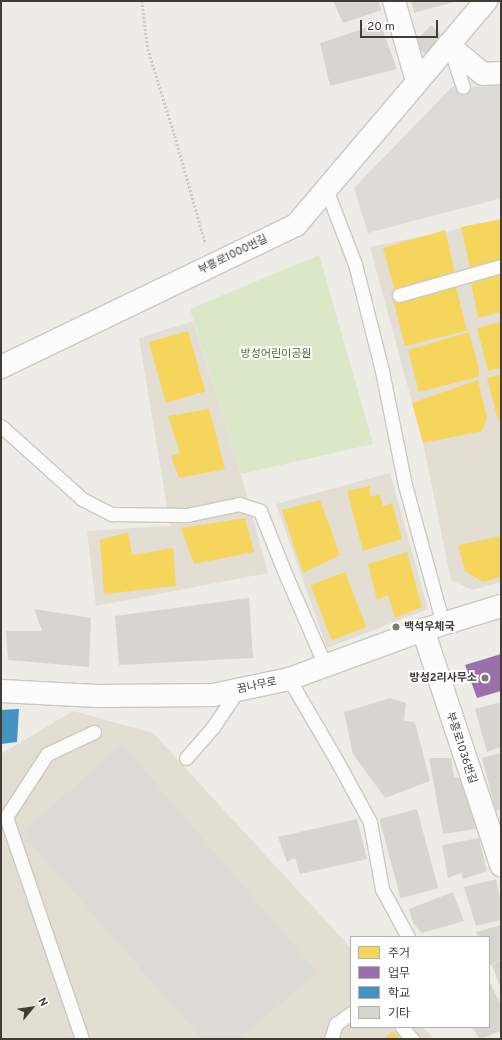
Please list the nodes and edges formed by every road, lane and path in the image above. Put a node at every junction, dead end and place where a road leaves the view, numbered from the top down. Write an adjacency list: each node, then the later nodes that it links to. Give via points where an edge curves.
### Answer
1 (142, 1): 9 (path, via 148,49 176,136)
2 (394, 1): 6 (street)
3 (486, 1): 4 (street, 부흥로1000번길)
4 (448, 45): 5 (street, via 483,74); 6 (street, 부흥로1000번길); 7 (lane)
5 (501, 73)
6 (417, 81): 8 (street, 부흥로1000번길)
7 (463, 87)
8 (326, 190): 9 (street, 부흥로1000번길, via 296,224); 15 (lane, via 355,264 382,371 405,485)
9 (211, 265): 12 (street, 부흥로1000번길)
10 (501, 266): 11 (lane)
11 (399, 295)
12 (1, 367)
13 (1, 426): 17 (lane, via 82,499 112,514 187,515 239,504 260,511)
14 (501, 606): 15 (street, 꿈나무로)
15 (443, 624): 16 (street, 꿈나무로)
16 (423, 630): 17 (street, 꿈나무로); 23 (street, 부흥로1036번길)
17 (325, 666): 18 (street, 꿈나무로)
18 (289, 679): 19 (street, 꿈나무로); 24 (lane, via 370,822 382,889)
19 (238, 690): 20 (street, 꿈나무로, via 213,695 97,696); 22 (lane, via 213,727)
20 (1, 691)
21 (94, 732): 27 (lane, via 47,754 6,817)
22 (186, 758)
23 (501, 865)
24 (407, 936)
25 (350, 1014): 28 (lane, via 336,1024)
26 (403, 1028): 29 (lane)
27 (82, 1039)
28 (331, 1039)
29 (412, 1039)

